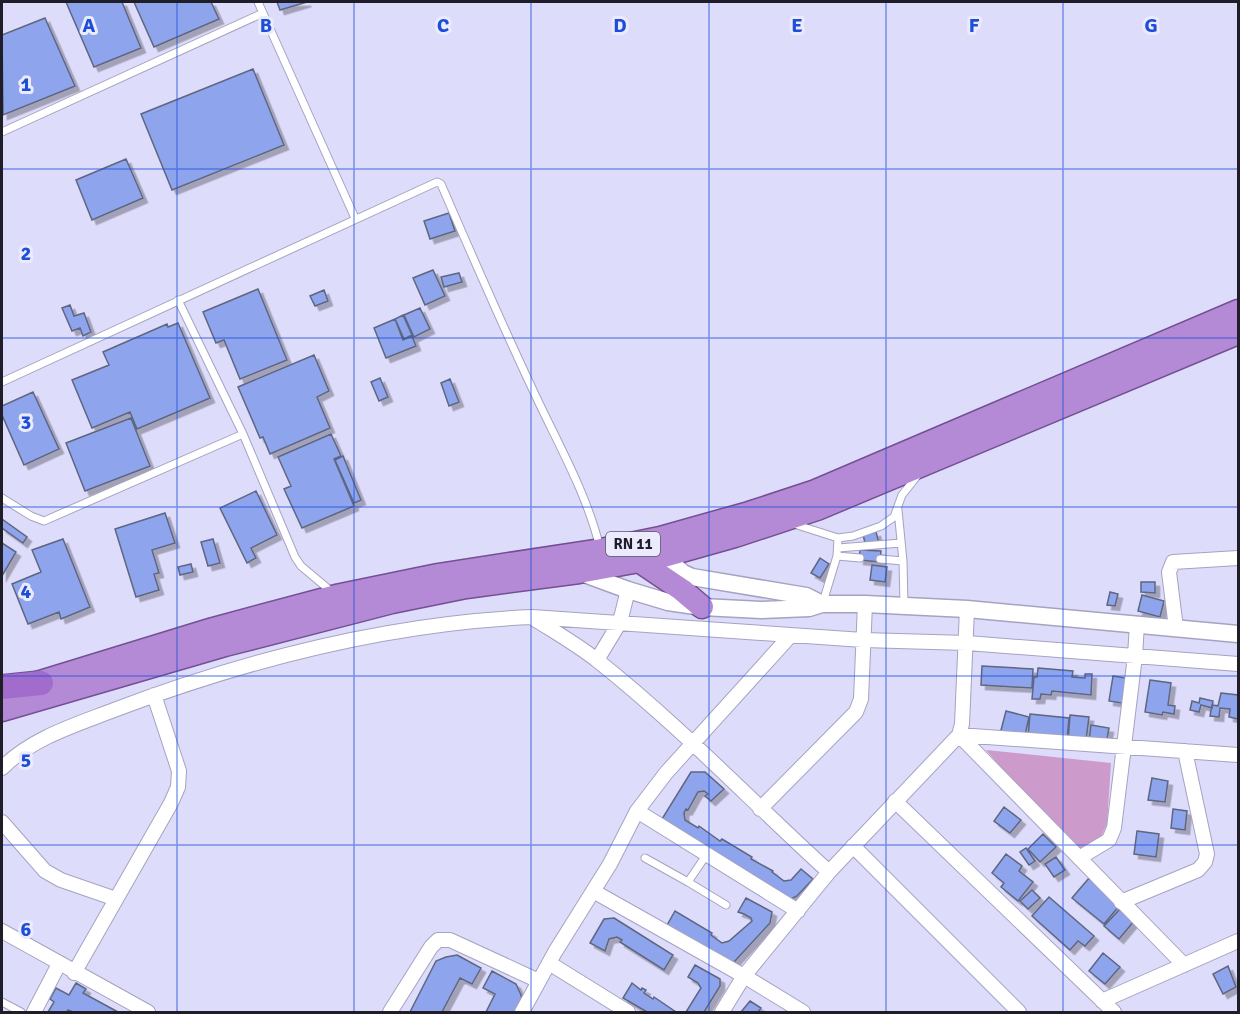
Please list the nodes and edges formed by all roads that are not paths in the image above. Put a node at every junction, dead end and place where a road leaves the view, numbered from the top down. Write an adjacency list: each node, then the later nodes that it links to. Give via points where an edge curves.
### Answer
1 (258, 2): 2 (lane)
2 (263, 13): 3 (lane); 4 (lane)
3 (2, 132)
4 (355, 218): 5 (lane); 16 (lane, via 434,182 441,184 563,451)
5 (178, 300): 8 (lane); 9 (lane)
6 (1239, 311): 16 (highway, RN 11, via 813,492 689,531)
7 (1239, 333): 10 (highway, RN 11)
8 (2, 382)
9 (243, 434): 11 (lane, via 44,521); 26 (lane, via 295,556)
10 (930, 462): 12 (lane, via 907,487); 13 (highway, RN 11)
11 (2, 498)
12 (898, 510): 14 (lane, via 881,526); 15 (lane)
13 (783, 522): 14 (lane); 18 (highway, RN 11)
14 (838, 538): 17 (lane)
15 (901, 543): 17 (lane); 23 (lane)
16 (601, 550): 26 (highway, RN 11, via 438,575)
17 (838, 552): 19 (lane); 27 (lane)
18 (664, 556): 22 (highway, RN 11); 27 (street, via 692,577 806,596)
19 (860, 558)
20 (1239, 558): 35 (street, via 1173,562 1169,572)
21 (880, 559): 23 (lane)
22 (639, 561): 24 (highway, RN 11); 30 (highway)
23 (903, 561): 29 (lane)
24 (579, 572): 25 (street); 43 (highway, RN 11, via 466,587 392,602)
25 (628, 590): 30 (street); 33 (street)
26 (336, 596): 44 (highway, RN 11, via 213,629)
27 (822, 604): 28 (street); 30 (street, via 761,610)
28 (865, 604): 29 (street); 38 (street)
29 (904, 606): 31 (street)
30 (702, 607)
31 (967, 609): 34 (street); 39 (street)
32 (532, 617): 33 (street); 41 (street); 47 (street, via 399,630 276,659)
33 (620, 622): 37 (street); 41 (street)
34 (1137, 624): 35 (street); 40 (street)
35 (1176, 628): 36 (street)
36 (1239, 634)
37 (791, 635): 38 (street); 51 (street)
38 (863, 640): 39 (street); 57 (street, via 861,699 856,712)
39 (967, 643): 40 (street); 50 (street)
40 (1135, 656): 42 (street); 52 (street)
41 (597, 660): 51 (street)
42 (1239, 664)
43 (133, 672): 48 (highway, RN 11); 49 (highway)
44 (41, 683): 45 (highway); 46 (highway, RN 11)
45 (2, 687)
46 (2, 693)
47 (154, 695): 55 (street, via 72,725 41,740); 67 (street, via 178,771 178,787)
48 (2, 710)
49 (2, 725)
50 (958, 735): 52 (street); 56 (street); 63 (street)
51 (693, 744): 57 (street); 58 (street)
52 (1123, 747): 53 (street); 63 (street, via 1114,828 1108,840)
53 (1185, 751): 54 (street); 68 (street, via 1207,854 1205,862 1198,870)
54 (1239, 755)
55 (2, 768)
56 (895, 801): 60 (street); 79 (street)
57 (760, 809): 64 (street)
58 (637, 811): 61 (street); 66 (street)
59 (2, 822): 67 (street, via 45,871)
60 (853, 846): 64 (street); 89 (street)
61 (707, 854): 65 (lane); 70 (street)
62 (645, 858): 65 (lane)
63 (1079, 858): 68 (street)
64 (829, 872): 70 (street)
65 (688, 882): 69 (lane)
66 (593, 891): 73 (street); 77 (street)
67 (116, 899): 76 (street)
68 (1121, 902): 75 (street)
69 (726, 905)
70 (798, 911): 77 (street)
71 (2, 931): 74 (street)
72 (1239, 941): 75 (street)
73 (549, 963): 78 (street); 86 (street)
74 (59, 964): 76 (street); 82 (street)
75 (1184, 965): 79 (street)
76 (74, 973): 83 (street)
77 (744, 976): 87 (street); 88 (street)
78 (539, 981): 84 (street, via 450,940 438,940); 85 (street)
79 (1102, 1001): 90 (street)
80 (2, 1002): 81 (lane)
81 (21, 1012)
82 (34, 1012)
83 (148, 1012)
84 (390, 1012)
85 (522, 1012)
86 (628, 1012)
87 (722, 1012)
88 (803, 1012)
89 (1019, 1012)
90 (1114, 1012)

